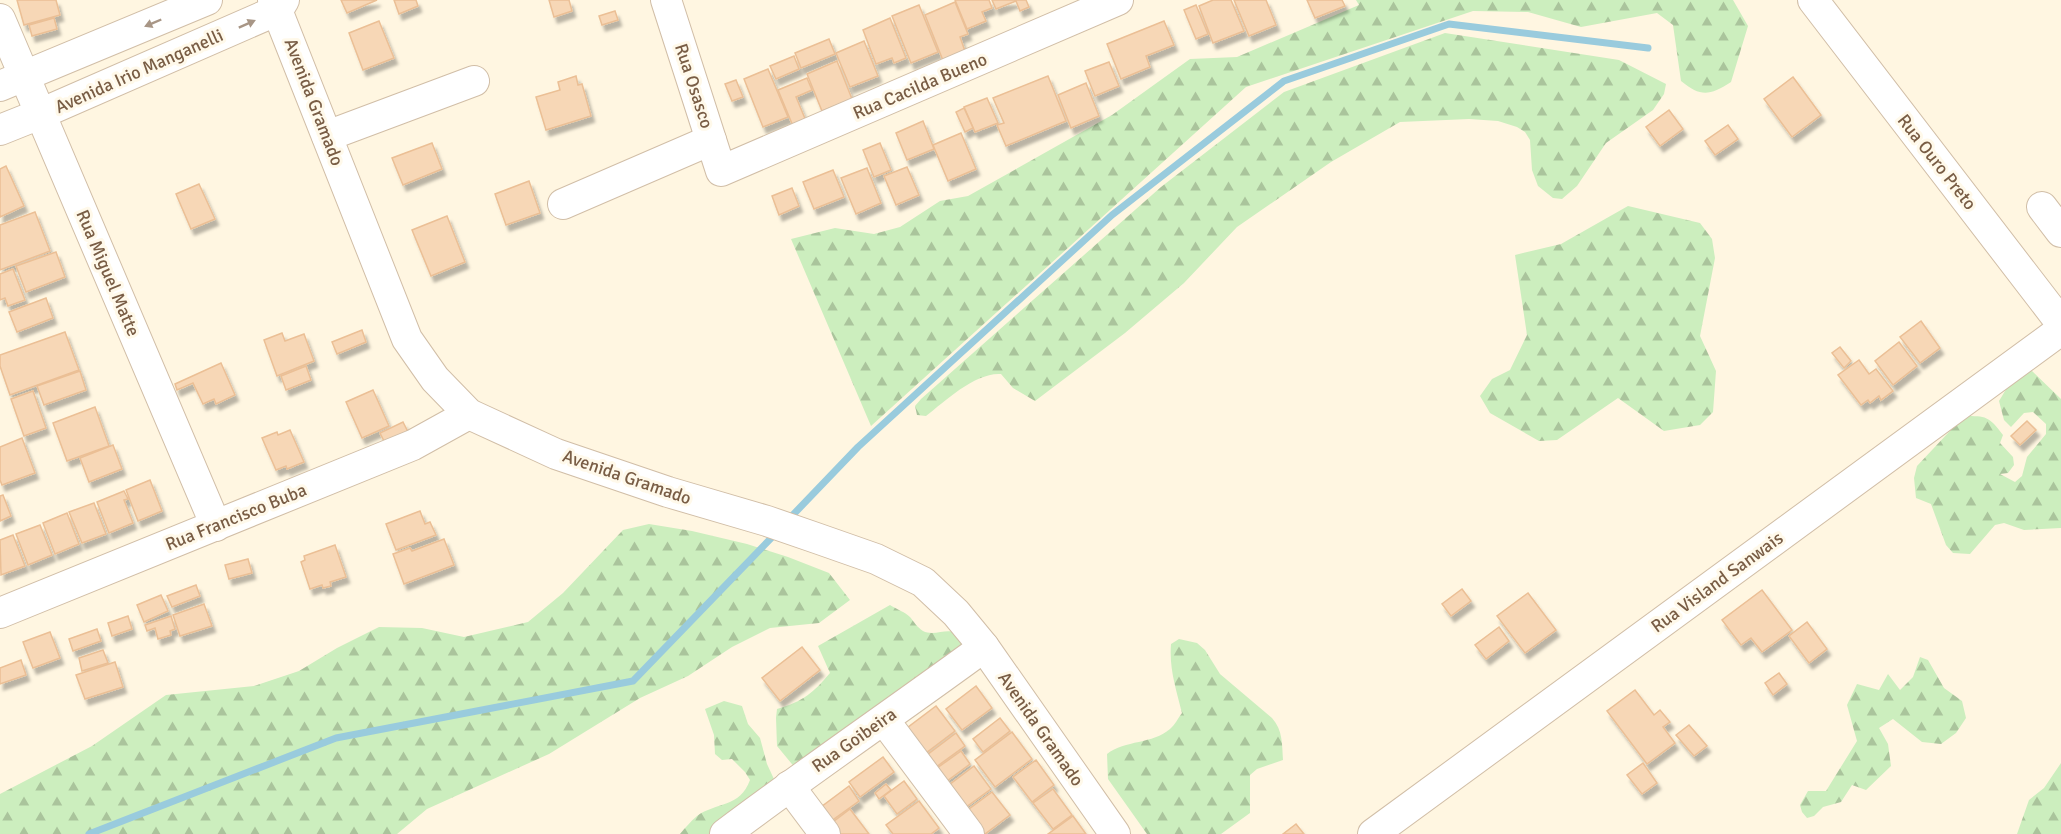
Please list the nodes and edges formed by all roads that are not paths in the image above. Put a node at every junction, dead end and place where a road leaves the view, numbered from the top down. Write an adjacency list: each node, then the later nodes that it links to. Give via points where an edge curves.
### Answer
1 (207, 0): 8 (street, Avenida Irio Manganelli, one-way to 8)
2 (666, 0): 12 (street, Rua Osasco)
3 (1118, 0): 13 (street, Rua Cacilda Bueno)
4 (1813, 0): 17 (street, Rua Ouro Preto)
5 (278, 3): 9 (street, Avenida Irio Manganelli, one-way to 5); 11 (street, Avenida Gramado)
6 (0, 19): 8 (street, Rua Miguel Matte)
7 (474, 81): 11 (street)
8 (12, 82): 9 (street, Rua Miguel Matte)
9 (40, 114): 10 (street, Avenida Irio Manganelli); 20 (street, Rua Miguel Matte)
10 (0, 130)
11 (327, 136): 19 (street, Avenida Gramado, via 407,339 435,379)
12 (711, 140): 13 (street, Rua Osasco); 14 (street)
13 (721, 171)
14 (563, 204)
15 (2042, 207): 16 (street)
16 (2061, 232)
17 (2061, 323)
18 (2061, 330): 29 (street, Rua Visland Sanwais)
19 (469, 414): 20 (street, Rua Francisco Buba, via 413,445); 22 (street, Avenida Gramado, via 556,454 876,559 923,582)
20 (216, 526): 21 (street, Rua Francisco Buba)
21 (0, 613)
22 (984, 647): 23 (street, Rua Goibeira); 28 (street, Avenida Gramado)
23 (884, 720): 24 (street, Rua Goibeira); 27 (street)
24 (789, 786): 25 (street, Rua Goibeira); 26 (street)
25 (725, 834)
26 (825, 834)
27 (969, 834)
28 (1115, 834)
29 (1373, 834)

